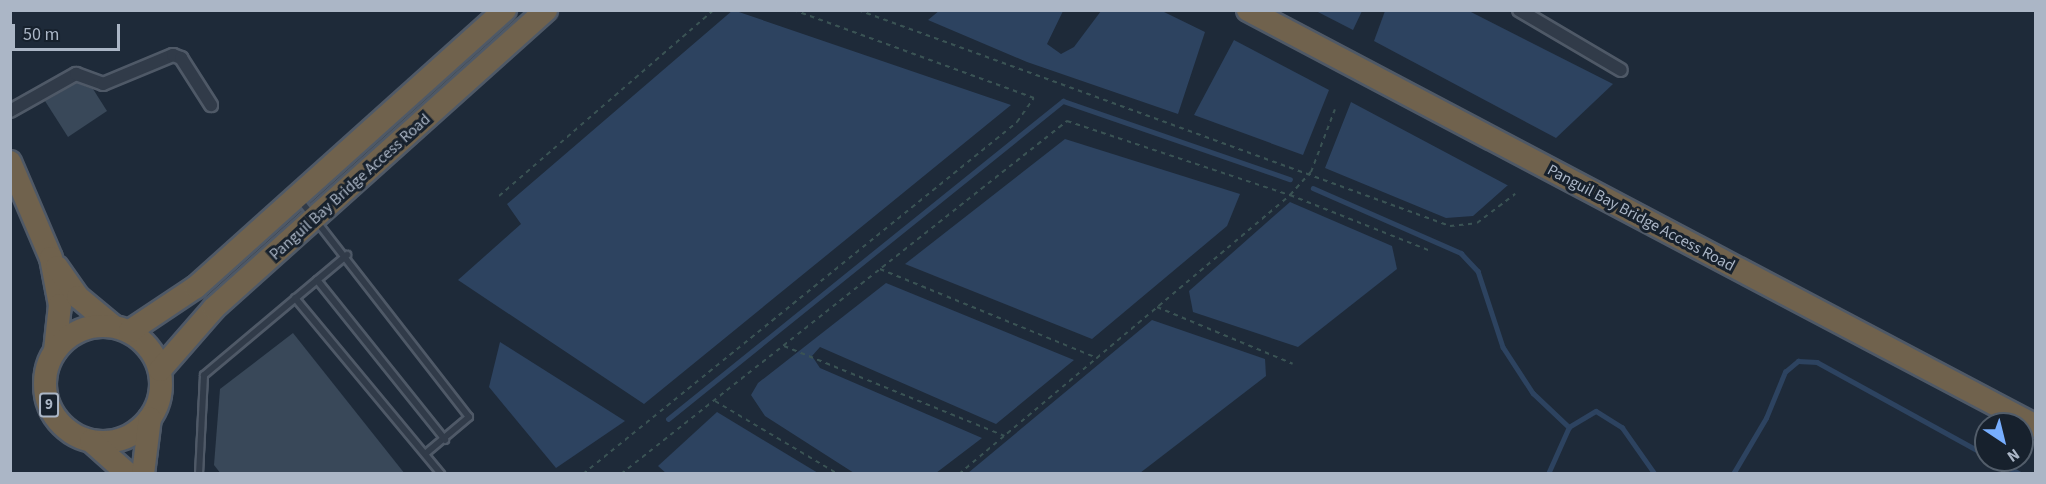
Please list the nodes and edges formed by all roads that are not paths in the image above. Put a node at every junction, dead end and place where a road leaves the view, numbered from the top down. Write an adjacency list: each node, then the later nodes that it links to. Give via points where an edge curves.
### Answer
1 (505, 10): 9 (highway, Panguil Bay Bridge Access Road)
2 (546, 10): 10 (highway, Panguil Bay Bridge Access Road)
3 (1248, 10): 19 (highway, Panguil Bay Bridge Access Road)
4 (1519, 10): 5 (street)
5 (1621, 70)
6 (211, 105): 7 (street, via 181,58 173,55 104,84 76,74)
7 (10, 111)
8 (11, 165): 12 (highway, 9)
9 (297, 197): 10 (lane); 15 (highway, Panguil Bay Bridge Access Road, via 196,287)
10 (315, 218): 11 (lane); 17 (highway, Panguil Bay Bridge Access Road, via 196,326)
11 (347, 255): 13 (lane); 20 (lane, via 465,410 465,422)
12 (51, 258): 15 (highway, 9, via 78,297); 16 (highway, 9, via 60,305)
13 (317, 280): 14 (lane); 20 (lane)
14 (295, 298): 22 (lane); 25 (lane, via 204,375)
15 (121, 329): 16 (highway, via 80,330); 17 (highway, 9, via 154,354)
16 (55, 351): 21 (highway, 9, via 45,382 46,398 63,426)
17 (160, 370): 18 (highway, via 160,395)
18 (150, 418): 21 (highway, via 123,438); 24 (highway)
19 (2036, 426)
20 (445, 440): 22 (lane)
21 (91, 441): 23 (highway, 9)
22 (425, 454): 26 (lane)
23 (128, 474)
24 (143, 474)
25 (199, 474)
26 (441, 474)

